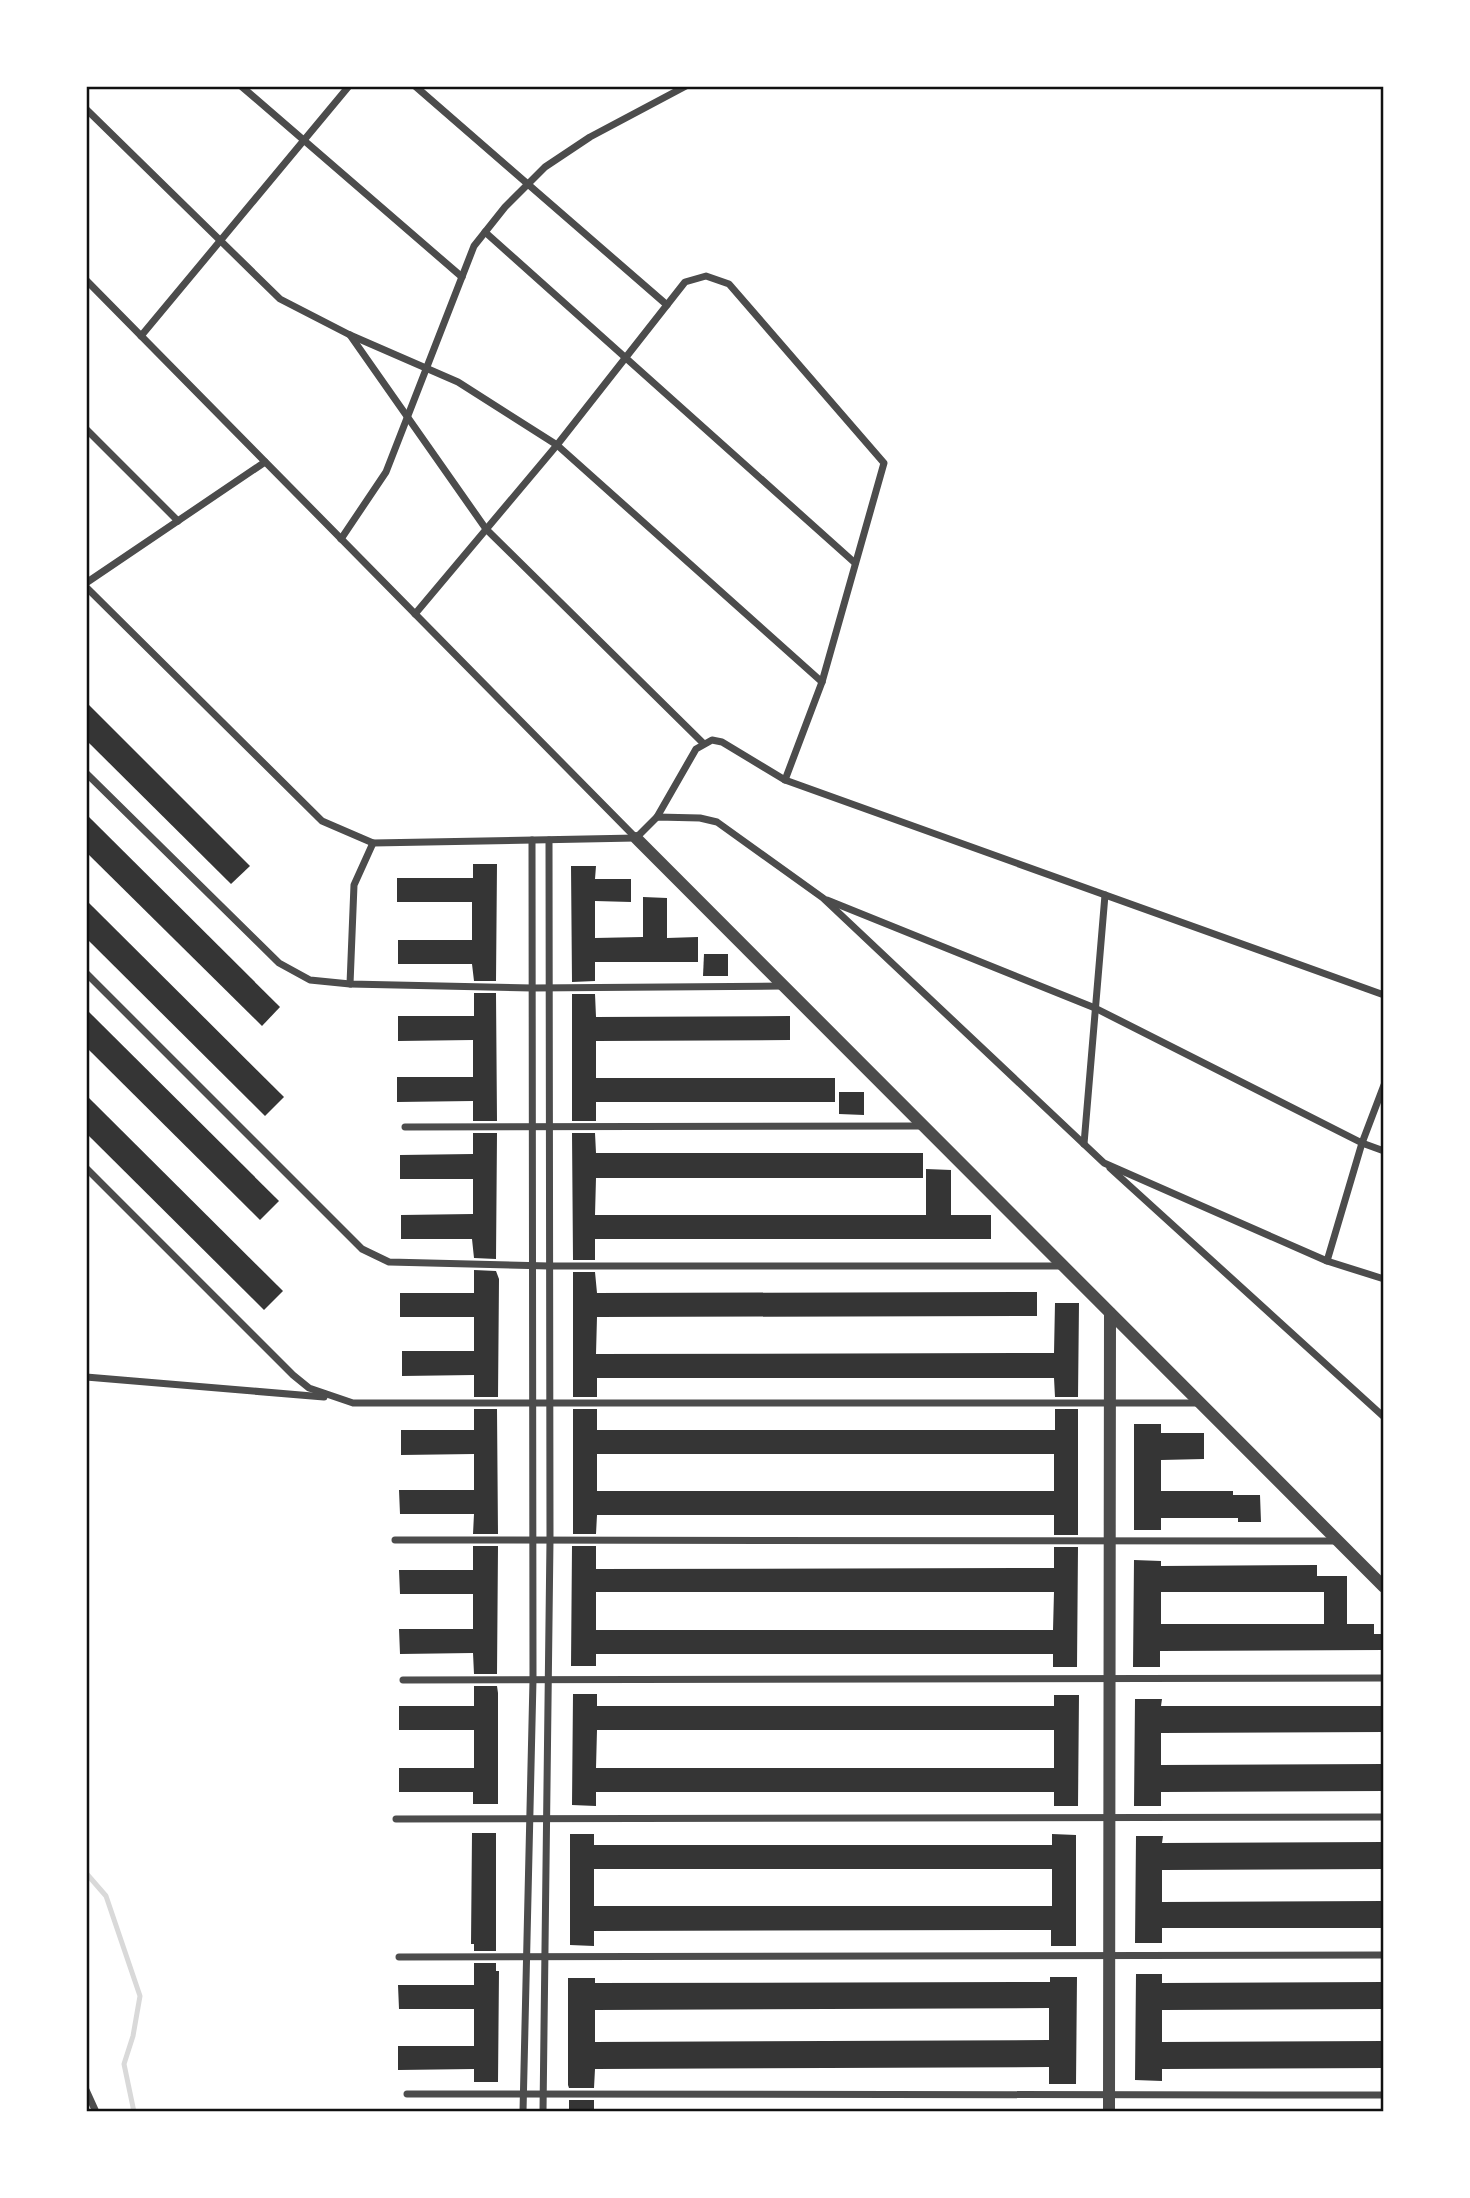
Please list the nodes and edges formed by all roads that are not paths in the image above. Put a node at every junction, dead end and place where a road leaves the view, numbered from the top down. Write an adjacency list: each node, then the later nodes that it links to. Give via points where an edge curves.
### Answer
1 (241, 86): 6 (street)
2 (349, 86): 6 (street)
3 (415, 86): 7 (street)
4 (686, 86): 7 (street, via 590,137 545,167)
5 (86, 109): 9 (street)
6 (304, 140): 9 (street); 10 (street)
7 (529, 184): 8 (street); 12 (street)
8 (485, 232): 10 (street); 15 (street)
9 (219, 242): 13 (street); 14 (street, via 280,299)
10 (462, 277): 16 (street)
11 (86, 280): 13 (street)
12 (667, 305): 15 (street); 24 (street, via 685,282 706,276 729,284 884,463)
13 (141, 335): 20 (street)
14 (350, 335): 16 (street); 17 (street)
15 (625, 358): 19 (street); 24 (street)
16 (426, 368): 17 (street); 19 (street, via 458,382)
17 (407, 417): 22 (street); 23 (street, via 386,472)
18 (86, 429): 21 (street)
19 (556, 445): 22 (street); 27 (street)
20 (265, 462): 21 (street); 23 (street)
21 (178, 521): 25 (street)
22 (486, 529): 26 (street); 28 (street)
23 (341, 539): 26 (street)
24 (856, 563): 27 (street)
25 (86, 585): 35 (street, via 322,821)
26 (415, 614): 32 (street)
27 (822, 682): 30 (street)
28 (703, 743): 30 (street, via 722,742); 31 (street)
29 (86, 773): 39 (street, via 279,963 310,980)
30 (785, 780): 36 (street)
31 (657, 817): 32 (street); 37 (street, via 717,822)
32 (636, 838): 34 (street); 40 (street)
33 (532, 840): 34 (street); 35 (street); 41 (street)
34 (549, 840): 42 (street)
35 (373, 843): 39 (street, via 354,885)
36 (1105, 895): 43 (street); 44 (street)
37 (823, 898): 44 (street); 50 (street)
38 (86, 973): 56 (street, via 368,1254 390,1262)
39 (350, 984): 41 (street)
40 (784, 986): 42 (street); 46 (street)
41 (532, 988): 42 (street); 48 (street)
42 (549, 988): 49 (street)
43 (1384, 995)
44 (1096, 1007): 50 (street); 51 (street)
45 (1384, 1084): 51 (street)
46 (923, 1126): 49 (street); 58 (street)
47 (405, 1127): 48 (street)
48 (533, 1127): 49 (street); 56 (street)
49 (549, 1127): 57 (street)
50 (1084, 1143): 53 (street)
51 (1362, 1143): 52 (street); 55 (street)
52 (1384, 1151)
53 (1104, 1163): 55 (street); 67 (street)
54 (86, 1168): 62 (street, via 293,1375)
55 (1327, 1261): 59 (street)
56 (533, 1266): 57 (street); 63 (street)
57 (550, 1266): 58 (street); 64 (street)
58 (1063, 1266): 60 (street)
59 (1384, 1279)
60 (1110, 1313): 65 (street); 66 (street)
61 (86, 1377): 62 (street)
62 (332, 1398): 63 (street, via 353,1402)
63 (533, 1401): 64 (street); 69 (street)
64 (550, 1401): 65 (street); 70 (street)
65 (1111, 1402): 66 (street); 71 (street)
66 (1200, 1403): 72 (street)
67 (1384, 1417)
68 (396, 1540): 69 (street)
69 (533, 1540): 70 (street); 77 (street)
70 (550, 1540): 71 (street); 78 (street)
71 (1110, 1541): 72 (street); 75 (street)
72 (1338, 1541): 73 (street)
73 (1384, 1587)
74 (1384, 1678): 75 (street)
75 (1110, 1679): 78 (street); 79 (street)
76 (403, 1680): 77 (street)
77 (533, 1680): 78 (street); 83 (street)
78 (548, 1680): 82 (street)
79 (1110, 1817): 80 (street); 82 (street); 85 (street)
80 (1384, 1817)
81 (396, 1818): 83 (street)
82 (548, 1818): 83 (street); 88 (street)
83 (530, 1819): 87 (street)
84 (1384, 1955): 85 (street)
85 (1110, 1956): 88 (street); 93 (street)
86 (399, 1957): 87 (street)
87 (525, 1957): 88 (street); 91 (street)
88 (545, 1957): 92 (street)
89 (86, 2090): 95 (street)
90 (407, 2094): 91 (street)
91 (523, 2094): 92 (street); 96 (street)
92 (543, 2094): 93 (street); 97 (street)
93 (1110, 2095): 94 (street); 98 (street)
94 (1384, 2095)
95 (96, 2112)
96 (523, 2112)
97 (543, 2112)
98 (1109, 2112)

